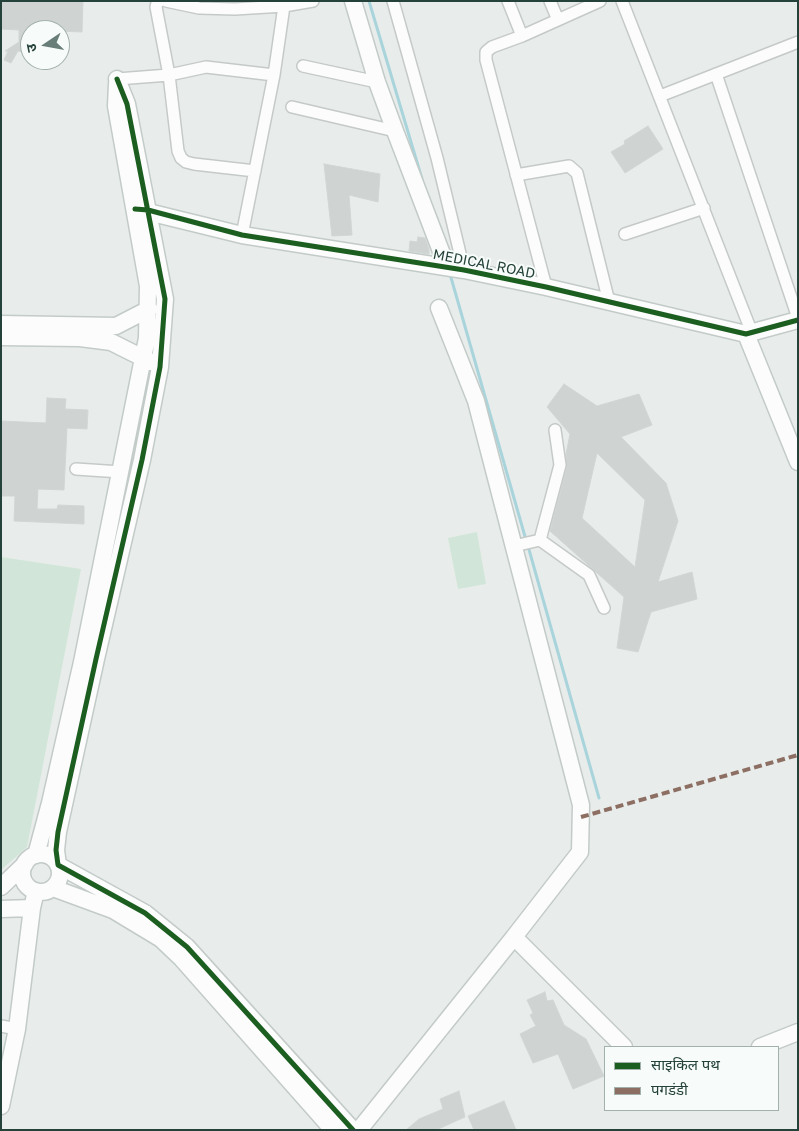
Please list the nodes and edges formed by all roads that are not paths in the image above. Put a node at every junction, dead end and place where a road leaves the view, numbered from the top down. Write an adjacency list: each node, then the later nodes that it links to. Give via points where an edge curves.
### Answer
1 (160, 1): 17 (street, via 156,7)
2 (166, 1): 10 (street, via 198,8)
3 (313, 1): 11 (street)
4 (353, 1): 20 (street)
5 (394, 1): 31 (street)
6 (508, 1): 13 (street)
7 (550, 1): 12 (street)
8 (600, 1): 12 (street)
9 (622, 1): 21 (street)
10 (235, 5): 11 (street)
11 (284, 6): 18 (street)
12 (558, 20): 13 (street)
13 (522, 36): 25 (street, via 486,52)
14 (798, 42): 16 (street)
15 (303, 66): 20 (street)
16 (716, 74): 21 (street); 36 (street)
17 (169, 75): 18 (street, via 206,67); 19 (street); 24 (street, via 181,158 194,164)
18 (274, 75): 24 (street)
19 (117, 79): 27 (street, via 127,104)
20 (377, 82): 23 (street)
21 (660, 96): 26 (street)
22 (292, 107): 23 (street)
23 (395, 131): 30 (street)
24 (255, 171): 29 (street)
25 (516, 175): 32 (street); 33 (street, via 569,166 577,173)
26 (704, 208): 28 (street); 38 (street)
27 (141, 210): 29 (street, MEDICAL ROAD); 35 (street); 41 (street, via 165,299)
28 (626, 234)
29 (242, 235): 30 (street, MEDICAL ROAD)
30 (447, 267): 31 (street, MEDICAL ROAD)
31 (464, 270): 32 (street, MEDICAL ROAD)
32 (546, 287): 33 (street, MEDICAL ROAD)
33 (609, 302): 38 (street, MEDICAL ROAD)
34 (439, 308): 47 (street, via 476,401)
35 (149, 309): 37 (street, via 116,326); 40 (street)
36 (798, 319): 38 (street, MEDICAL ROAD)
37 (1, 324)
38 (749, 333): 43 (street)
39 (1, 336): 40 (street, via 111,342)
40 (143, 358): 41 (street); 45 (street)
41 (160, 367): 49 (street, via 142,460)
42 (556, 430): 46 (street, via 560,465)
43 (798, 462)
44 (76, 469): 45 (street)
45 (121, 472): 49 (street)
46 (540, 540): 47 (street); 48 (street, via 589,575)
47 (514, 546): 57 (street, via 581,806 580,852)
48 (604, 608)
49 (71, 743): 50 (street); 51 (street, via 56,850)
50 (30, 859): 51 (street, via 50,856); 52 (street); 54 (street, via 22,874 23,880)
51 (58, 865): 53 (street, via 59,880); 64 (street, via 145,914 187,947)
52 (1, 887)
53 (53, 888): 54 (street); 63 (street, via 113,910 161,939)
54 (36, 891): 55 (street)
55 (32, 908): 56 (street); 58 (street)
56 (1, 909)
57 (514, 938): 60 (street); 65 (street)
58 (9, 1027): 62 (street)
59 (798, 1032): 61 (street)
60 (623, 1046)
61 (763, 1046)
62 (1, 1106)
63 (333, 1130)
64 (353, 1130)
65 (359, 1130)

